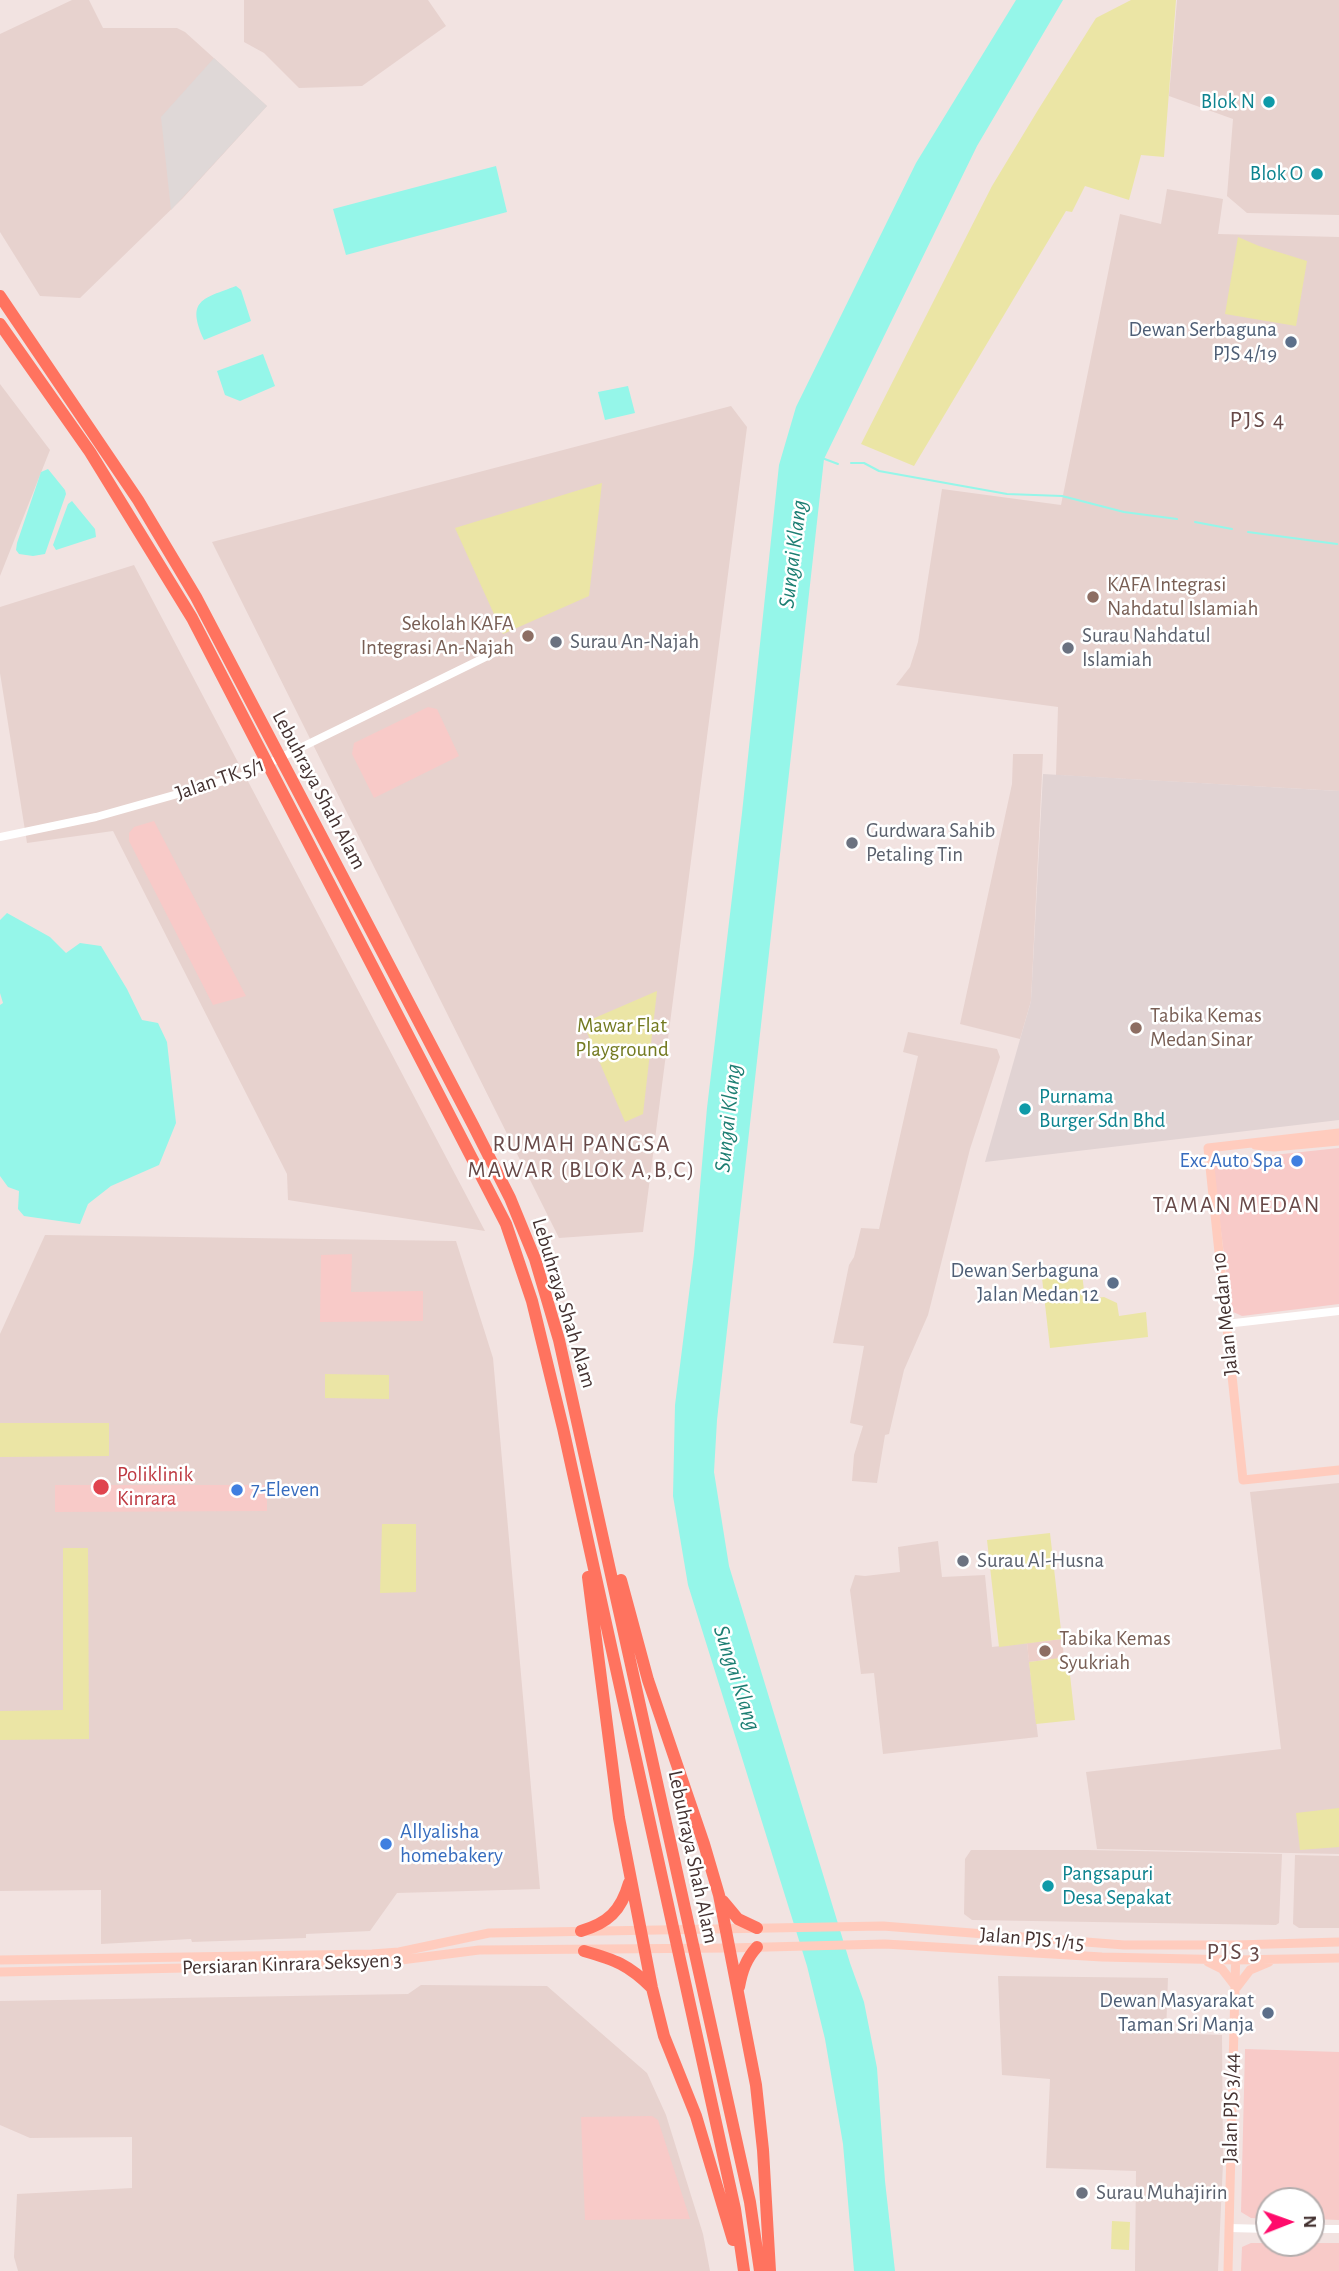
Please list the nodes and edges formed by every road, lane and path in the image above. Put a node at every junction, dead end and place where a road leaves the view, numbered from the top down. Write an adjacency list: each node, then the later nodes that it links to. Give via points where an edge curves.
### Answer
1 (0, 296): 4 (highway, Lebuhraya Shah Alam, via 138,500 196,597)
2 (0, 324): 4 (highway, Lebuhraya Shah Alam, via 90,452)
3 (504, 648): 6 (street, Jalan TK 5/1, via 245,775 96,817)
4 (267, 747): 5 (highway, Lebuhraya Shah Alam)
5 (287, 785): 12 (highway, Lebuhraya Shah Alam, via 506,1224 532,1301); 14 (highway, Lebuhraya Shah Alam, via 510,1198 535,1259 559,1340)
6 (0, 837)
7 (1339, 1133): 9 (main road)
8 (1339, 1141): 9 (main road, via 1274,1147)
9 (1253, 1144): 11 (main road, Jalan Medan 10, via 1208,1148)
10 (1339, 1311): 11 (street)
11 (1226, 1324): 13 (main road, Jalan Medan 10, via 1242,1480)
12 (562, 1427): 15 (highway, via 594,1613); 40 (highway, Lebuhraya Shah Alam, via 735,2209)
13 (1339, 1470)
14 (594, 1491): 16 (highway, via 648,1680); 41 (highway, Lebuhraya Shah Alam, via 747,2189)
15 (630, 1881): 19 (highway); 20 (highway, via 620,1907 610,1917)
16 (719, 1895): 17 (highway); 18 (highway, via 731,1912)
17 (726, 1928): 18 (main road, Jalan PJS 1/15); 19 (main road, Jalan PJS 1/15); 24 (highway)
18 (760, 1928): 22 (main road, Jalan PJS 1/15, via 883,1926 1098,1944)
19 (640, 1930): 20 (main road, Jalan PJS 1/15); 25 (highway)
20 (580, 1931): 29 (main road, Persiaran Kinrara Seksyen 3, via 489,1933 372,1954)
21 (1339, 1942): 22 (main road, Jalan PJS 1/15)
22 (1236, 1945): 30 (main road, Jalan PJS 3/44)
23 (761, 1947): 24 (main road, Jalan PJS 1/15); 28 (main road, Jalan PJS 1/15, via 885,1944); 37 (highway, via 748,1957)
24 (729, 1948): 25 (main road, Jalan PJS 1/15); 37 (highway)
25 (644, 1949): 26 (main road, Persiaran Kinrara Seksyen 3); 35 (highway)
26 (583, 1951): 33 (main road, Persiaran Kinrara Seksyen 3, via 479,1951 370,1964); 35 (highway, via 634,1970)
27 (1339, 1958): 31 (main road, Jalan PJS 1/15)
28 (1198, 1959): 30 (main road, Jalan PJS 1/15); 36 (main road, via 1222,1969)
29 (0, 1960)
30 (1236, 1960): 31 (main road, Jalan PJS 1/15); 36 (main road, Jalan PJS 3/44)
31 (1274, 1960): 36 (main road, via 1250,1970)
32 (0, 1966): 33 (main road)
33 (49, 1971): 34 (main road, Persiaran Kinrara Seksyen 3)
34 (0, 1972)
35 (652, 1988): 40 (highway)
36 (1237, 1989): 38 (main road, Jalan PJS 3/44)
37 (738, 1992): 42 (highway, via 756,2085)
38 (1229, 2228): 39 (street); 43 (main road, Jalan PJS 3/44)
39 (1255, 2229)
40 (743, 2271)
41 (760, 2271)
42 (770, 2271)
43 (1228, 2271)

